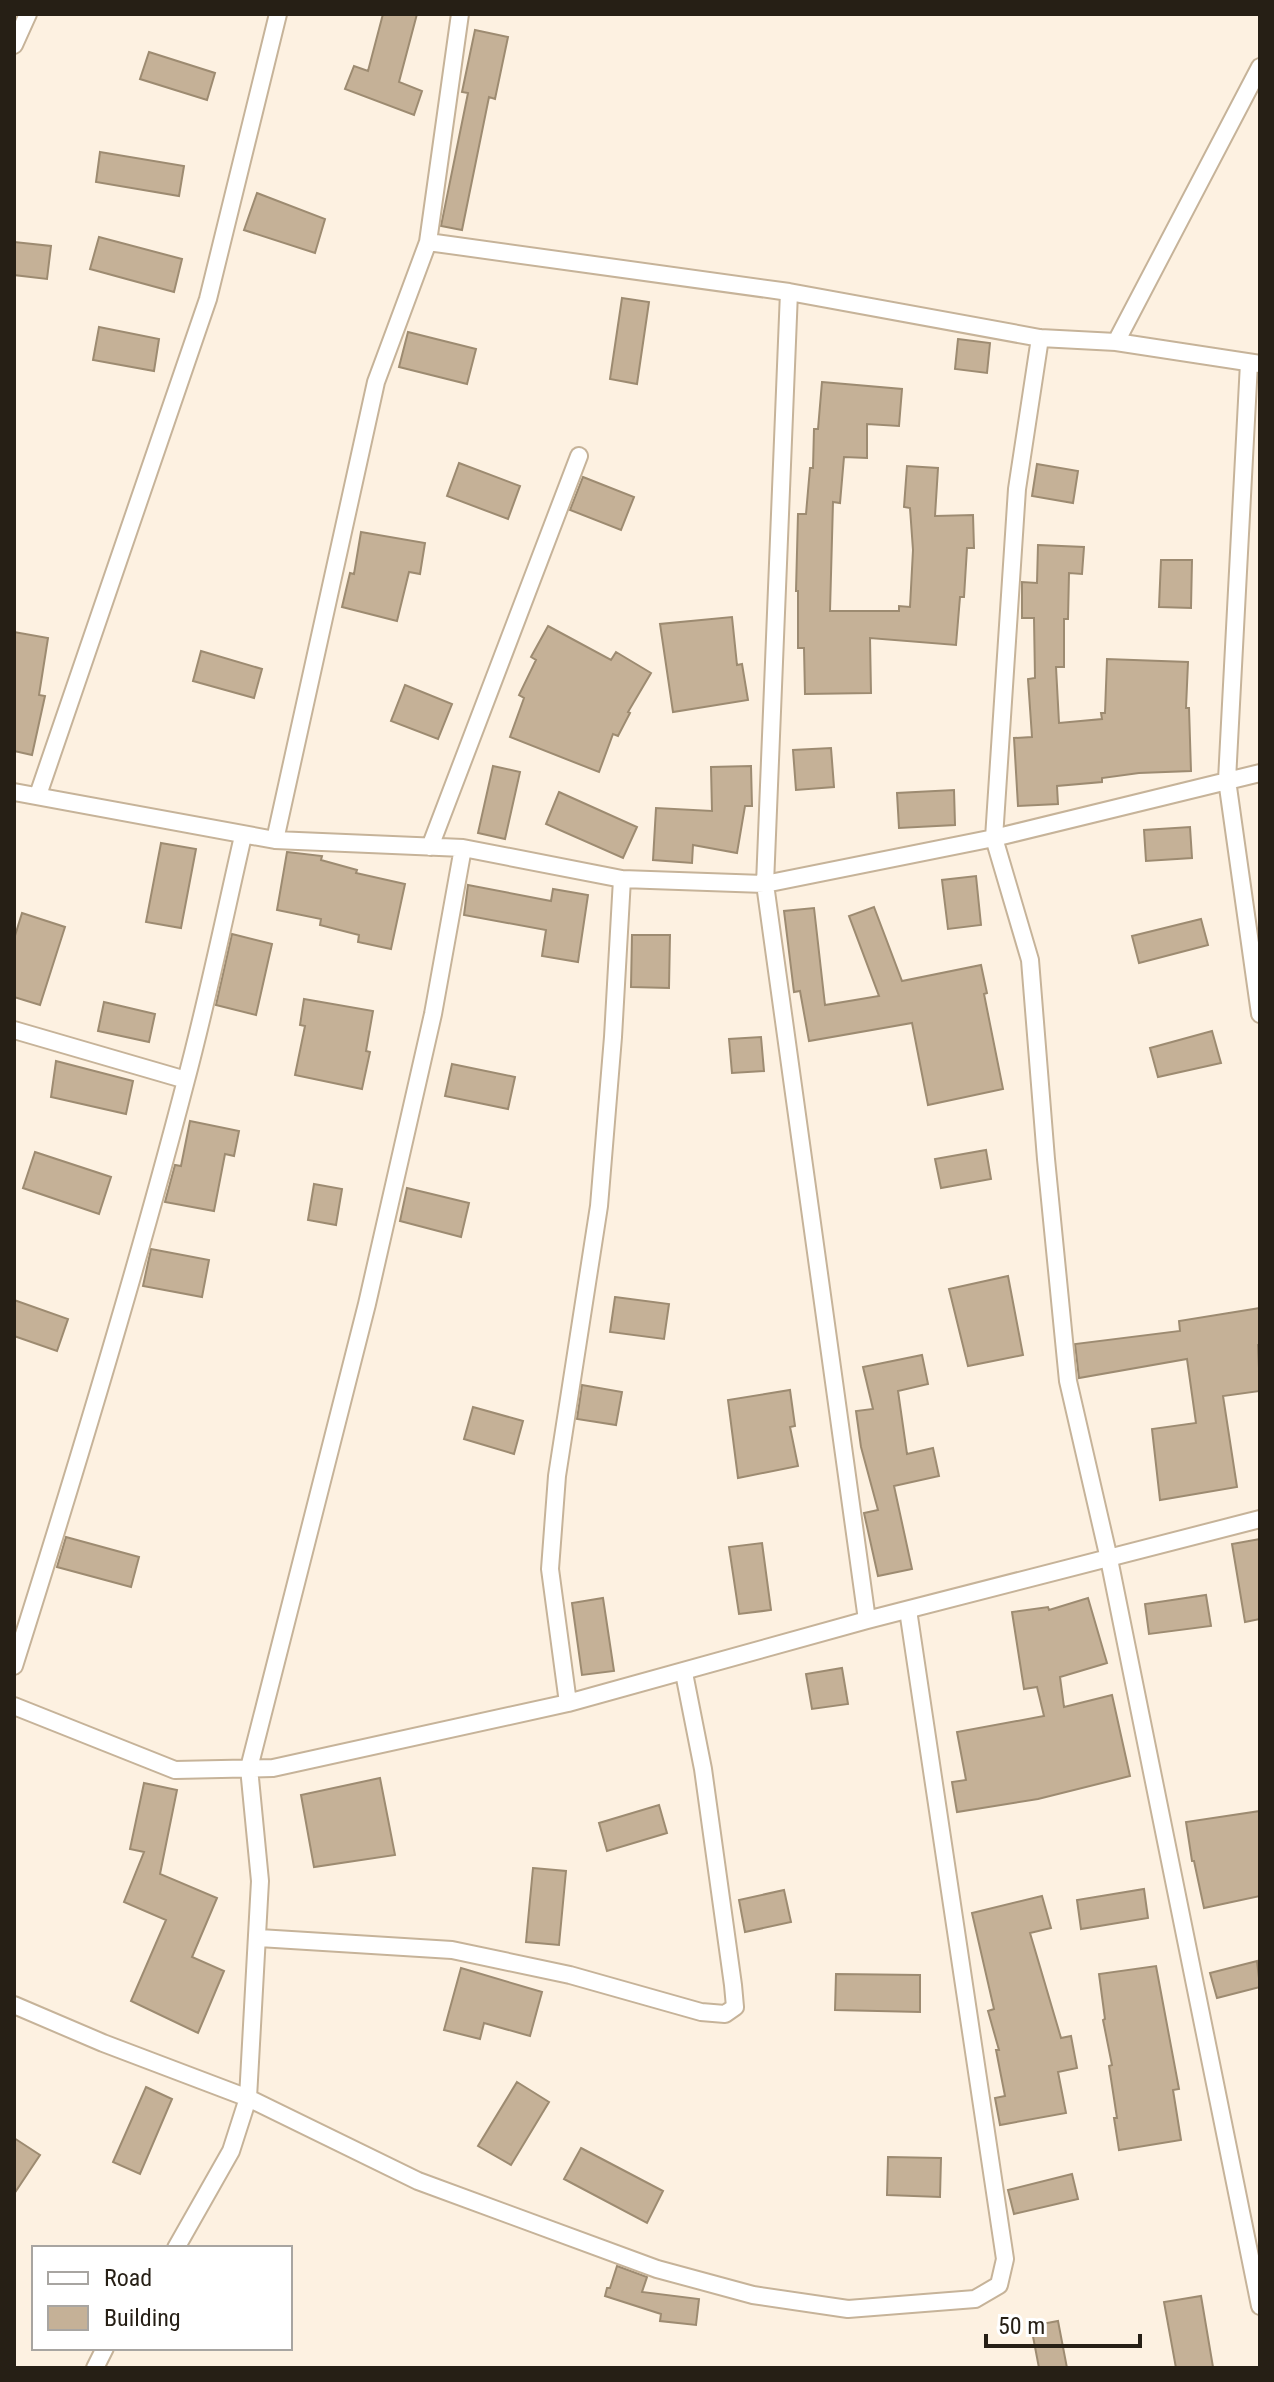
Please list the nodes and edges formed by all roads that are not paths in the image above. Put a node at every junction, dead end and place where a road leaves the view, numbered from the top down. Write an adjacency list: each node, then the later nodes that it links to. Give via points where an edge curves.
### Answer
1 (28, 14): 4 (street)
2 (278, 14): 15 (street, via 208,299)
3 (460, 14): 6 (street)
4 (14, 45)
5 (1260, 67): 9 (street)
6 (428, 242): 7 (street); 18 (street, via 376,382)
7 (789, 292): 8 (street); 22 (street)
8 (1040, 338): 9 (street); 17 (street, via 1017,489)
9 (1116, 342): 10 (street)
10 (1254, 364): 13 (street)
11 (579, 456): 19 (street)
12 (1260, 773): 13 (street)
13 (1227, 780): 17 (street); 23 (street)
14 (14, 792): 15 (street)
15 (38, 795): 16 (street)
16 (243, 836): 18 (street); 25 (street)
17 (994, 838): 22 (street); 27 (street, via 1030,960 1068,1381)
18 (275, 840): 19 (street)
19 (430, 847): 20 (street)
20 (463, 848): 21 (street); 34 (street, via 433,1014 371,1289)
21 (622, 879): 22 (street); 32 (street, via 599,1206 557,1476 550,1569)
22 (765, 884): 29 (street)
23 (1260, 1014)
24 (14, 1030): 25 (street)
25 (186, 1080): 30 (street, via 82,1452)
26 (1260, 1519): 27 (street)
27 (1109, 1559): 28 (street); 39 (street)
28 (908, 1610): 29 (street); 37 (street, via 1003,2244 999,2285 975,2299 848,2309 753,2295 657,2269 418,2181)
29 (867, 1620): 31 (street)
30 (14, 1666)
31 (684, 1673): 32 (street); 35 (street, via 733,1985 735,2007 725,2014 452,1950)
32 (568, 1703): 34 (street, via 273,1768)
33 (14, 1706): 34 (street, via 175,1770)
34 (249, 1768): 35 (street, via 260,1881)
35 (259, 1938): 37 (street)
36 (14, 2005): 37 (street)
37 (248, 2098): 38 (street, via 231,2151)
38 (177, 2246)
39 (1260, 2306)
40 (104, 2350): 41 (street)
41 (95, 2368)

